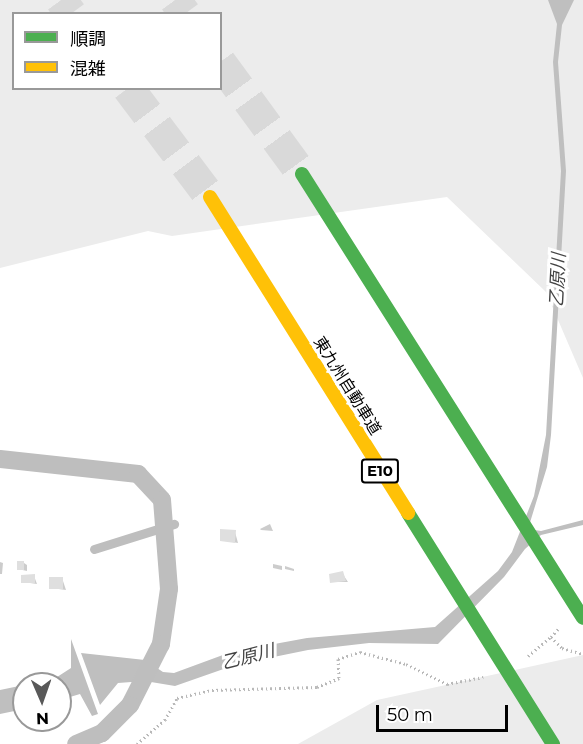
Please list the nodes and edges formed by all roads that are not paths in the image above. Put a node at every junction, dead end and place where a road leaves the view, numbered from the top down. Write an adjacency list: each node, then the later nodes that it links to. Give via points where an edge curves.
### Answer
1 (302, 174): 6 (highway)
2 (210, 197): 8 (highway, 東九州自動車道 / E10)
3 (0, 459): 4 (street, via 138,474 162,501)
4 (169, 525): 5 (lane); 7 (street, via 169,589 161,644 130,705 102,733)
5 (94, 549)
6 (583, 618)
7 (76, 744)
8 (553, 744)

